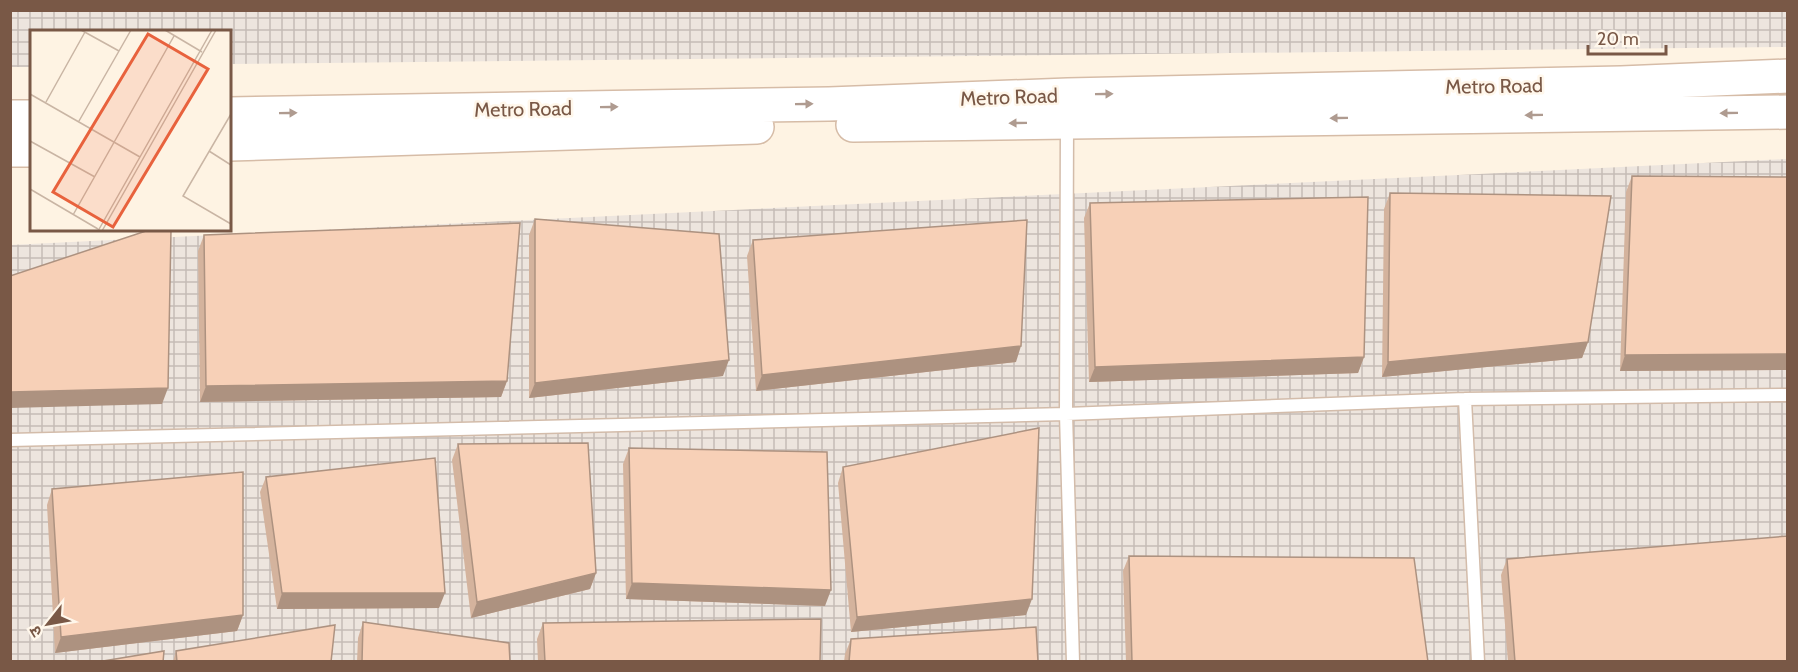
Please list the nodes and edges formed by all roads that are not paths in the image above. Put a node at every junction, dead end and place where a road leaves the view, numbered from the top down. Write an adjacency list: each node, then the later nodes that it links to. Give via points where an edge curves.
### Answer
1 (1788, 76): 2 (street, Metro Road, one-way to 1)
2 (1068, 109): 3 (street, Metro Road, one-way to 2); 4 (street, Metro Road, one-way to 2, via 829,104); 7 (street, Metro Road, one-way to 7, via 829,125); 12 (lane)
3 (1788, 112)
4 (231, 114)
5 (10, 117): 6 (street)
6 (30, 117)
7 (231, 144)
8 (10, 150): 9 (street)
9 (30, 150)
10 (1788, 395): 11 (lane)
11 (1465, 399): 12 (lane); 15 (lane)
12 (1066, 414): 13 (lane); 14 (lane)
13 (10, 440)
14 (1073, 662)
15 (1478, 662)

